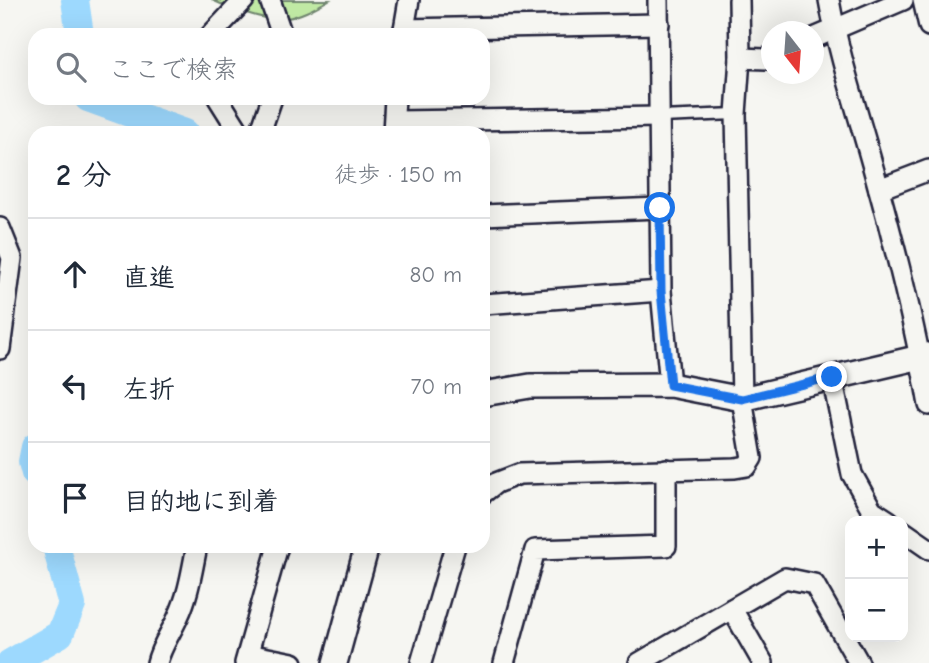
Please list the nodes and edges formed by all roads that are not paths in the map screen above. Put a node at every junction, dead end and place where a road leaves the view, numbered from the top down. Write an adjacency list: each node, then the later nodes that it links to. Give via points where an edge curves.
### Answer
1 (244, 0): 11 (street)
2 (270, 0): 12 (street)
3 (409, 0): 13 (street)
4 (658, 0): 9 (street)
5 (739, 0): 17 (street)
6 (829, 0): 15 (street)
7 (903, 0): 15 (street)
8 (923, 0): 10 (street)
9 (659, 24): 14 (street); 23 (street)
10 (929, 26)
11 (218, 28)
12 (280, 28)
13 (405, 28)
14 (490, 29)
15 (834, 29): 16 (street); 29 (street)
16 (824, 34)
17 (740, 58): 18 (street); 22 (street)
18 (761, 59)
19 (222, 105): 24 (street)
20 (270, 105): 25 (street)
21 (395, 105): 26 (street)
22 (736, 114): 23 (lane); 40 (street)
23 (660, 117): 27 (street); 30 (street)
24 (236, 126)
25 (262, 126)
26 (393, 126)
27 (420, 126)
28 (929, 170): 29 (street)
29 (879, 189): 36 (street)
30 (660, 208): 31 (street); 33 (street)
31 (490, 215)
32 (0, 228): 35 (street, via 12,258)
33 (661, 291): 34 (street); 38 (street)
34 (490, 303)
35 (0, 349)
36 (925, 356): 37 (street); 41 (street)
37 (832, 377): 40 (street); 44 (street, via 852,474 872,510)
38 (670, 385): 39 (street, via 530,386); 40 (street)
39 (490, 393)
40 (742, 399): 42 (street, via 752,458 747,466)
41 (929, 405)
42 (666, 469): 43 (street, via 519,474); 57 (street, via 666,545 534,550)
43 (490, 487)
44 (881, 516)
45 (908, 534): 46 (street)
46 (929, 549)
47 (196, 553): 53 (street, via 188,593)
48 (276, 553): 52 (street)
49 (365, 553): 55 (street)
50 (453, 553): 56 (street)
51 (732, 609): 58 (street); 59 (street); 60 (street, via 785,578 814,584)
52 (246, 659): 54 (street)
53 (157, 663)
54 (293, 663)
55 (335, 663)
56 (421, 663)
57 (504, 663)
58 (639, 663)
59 (762, 663)
60 (859, 663)

